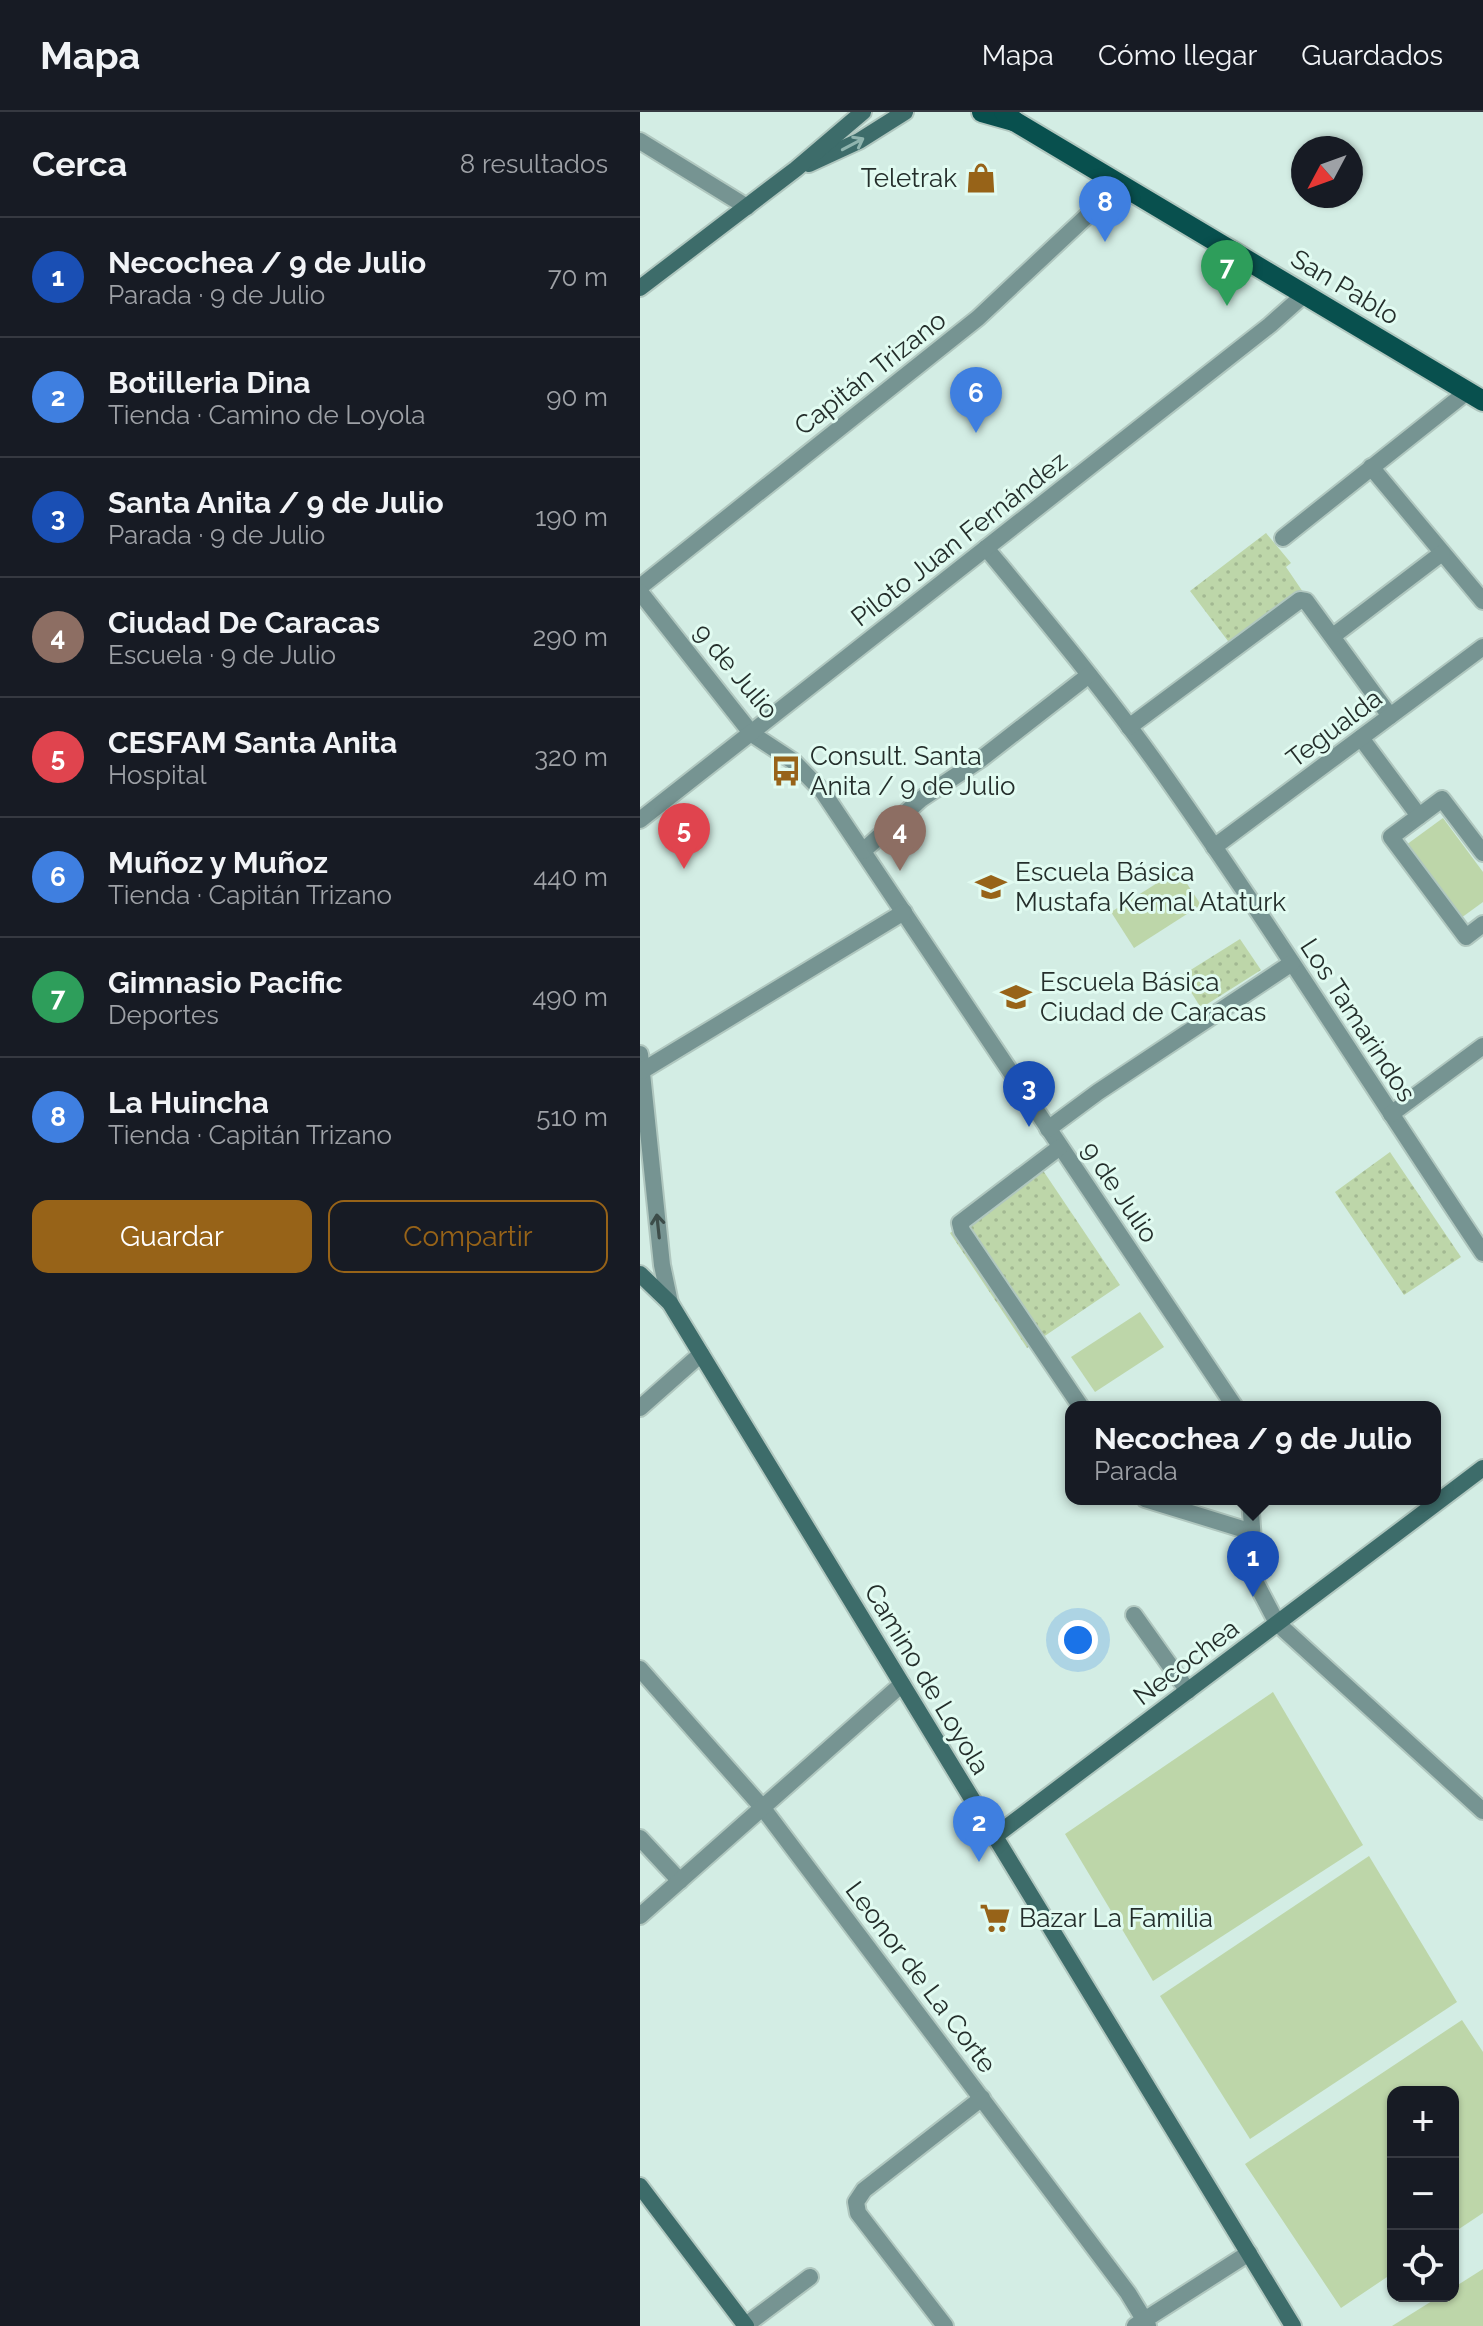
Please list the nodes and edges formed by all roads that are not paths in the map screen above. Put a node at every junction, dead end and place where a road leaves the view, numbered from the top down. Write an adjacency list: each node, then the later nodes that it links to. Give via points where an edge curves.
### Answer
1 (863, 112): 6 (street)
2 (905, 112): 6 (street, one-way to 2, via 859,141)
3 (982, 112): 4 (main road, San Pablo)
4 (1009, 116): 7 (main road, San Pablo)
5 (640, 141): 8 (street)
6 (796, 169): 8 (street)
7 (1120, 185): 10 (main road, San Pablo); 16 (street, Capitán Trizano, via 957,336)
8 (747, 207): 9 (street)
9 (643, 281)
10 (1306, 293): 11 (main road, San Pablo); 14 (street, Piloto Juan Fernández)
11 (1476, 396): 12 (street)
12 (1371, 467): 13 (street); 15 (street)
13 (1283, 538)
14 (986, 548): 20 (street, Los Tamarindos); 23 (street, Piloto Juan Fernández)
15 (1442, 553): 17 (street); 18 (street)
16 (640, 590): 23 (street, 9 de Julio)
17 (1483, 601)
18 (1333, 636): 21 (street); 22 (street, via 1300,600)
19 (1483, 647): 21 (street, Tegualda)
20 (1089, 675): 22 (street, Los Tamarindos); 28 (street, via 921,799)
21 (1390, 716): 24 (street, Tegualda)
22 (1129, 727): 27 (street, Los Tamarindos)
23 (752, 734): 26 (street, Piloto Juan Fernández); 28 (street, 9 de Julio, via 811,779)
24 (1361, 738): 25 (street); 27 (street, Tegualda)
25 (1419, 816): 29 (street, via 1442,799); 31 (street, via 1391,837 1466,937)
26 (640, 820)
27 (1214, 847): 32 (street, Los Tamarindos)
28 (863, 851): 30 (street, 9 de Julio)
29 (1483, 853)
30 (904, 912): 34 (street); 36 (street, 9 de Julio)
31 (1483, 924)
32 (1292, 963): 35 (street, Los Tamarindos); 36 (street)
33 (1483, 1046): 35 (street)
34 (641, 1062): 40 (street, Camino de Loyola, one-way to 34)
35 (1391, 1114): 38 (street, Los Tamarindos)
36 (1048, 1129): 37 (street, 9 de Julio)
37 (1060, 1147): 42 (street, via 960,1223); 43 (street, 9 de Julio)
38 (1483, 1253)
39 (640, 1274): 40 (street, Camino de Loyola)
40 (670, 1303): 41 (street, Camino de Loyola)
41 (701, 1354): 44 (street); 54 (street, Camino de Loyola)
42 (1077, 1401)
43 (1231, 1401)
44 (640, 1408)
45 (1483, 1468): 46 (street, Necochea)
46 (1441, 1500)
47 (1164, 1505): 50 (street)
48 (1250, 1505): 50 (street)
49 (1434, 1505): 52 (street, Necochea)
50 (1252, 1532): 52 (street, via 1256,1583)
51 (1134, 1615): 55 (street)
52 (1277, 1623): 55 (street, Necochea); 57 (street)
53 (640, 1669): 56 (street, Leonor de La Corte)
54 (902, 1684): 56 (street); 58 (street, Camino de Loyola)
55 (1188, 1691): 58 (street, Necochea)
56 (762, 1807): 60 (street); 62 (street, Leonor de La Corte)
57 (1483, 1811)
58 (995, 1836): 64 (street, Camino de Loyola)
59 (640, 1838): 60 (street)
60 (680, 1881): 61 (street)
61 (640, 1916)
62 (982, 2098): 66 (street, Leonor de La Corte, via 1128,2293); 68 (street, via 864,2190 856,2202 858,2213)
63 (640, 2186): 67 (street)
64 (1249, 2253): 66 (street); 69 (street, Camino de Loyola)
65 (810, 2277): 67 (street)
66 (1143, 2324)
67 (746, 2326)
68 (945, 2326)
69 (1293, 2326)

